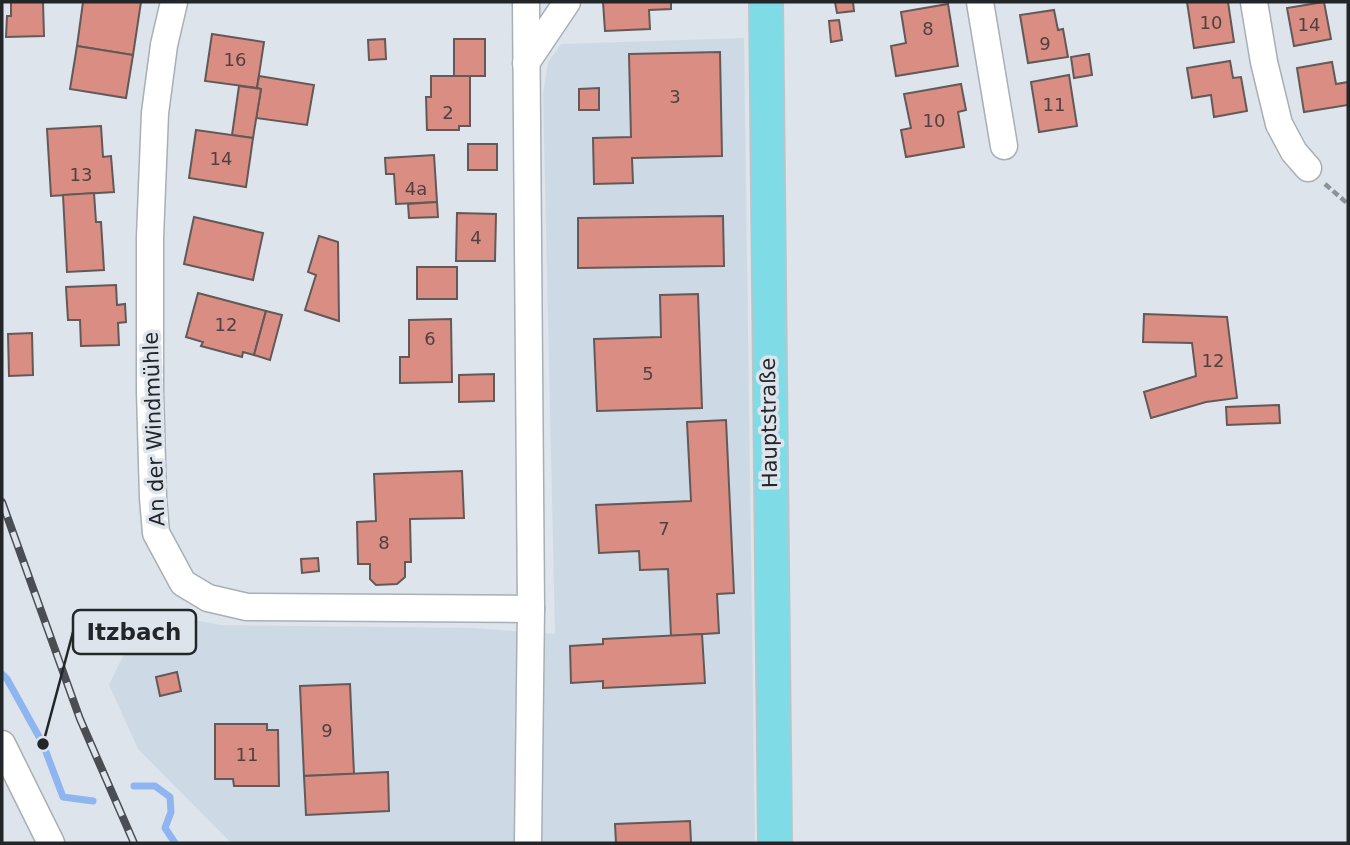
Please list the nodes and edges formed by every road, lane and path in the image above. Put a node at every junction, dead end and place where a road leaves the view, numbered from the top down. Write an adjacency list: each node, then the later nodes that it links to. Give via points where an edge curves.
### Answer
1 (174, 2): 10 (street, An der Windmühle, via 155,113 150,392 156,533 183,583 208,598 247,607)
2 (526, 2): 7 (street)
3 (567, 2): 7 (street)
4 (766, 2): 14 (main road, Hauptstraße)
5 (980, 2): 8 (street)
6 (1254, 2): 9 (street, via 1279,124)
7 (526, 62): 10 (street)
8 (1004, 146)
9 (1308, 168)
10 (531, 609): 13 (street)
11 (2, 744): 12 (street)
12 (51, 843)
13 (528, 843)
14 (775, 843)

